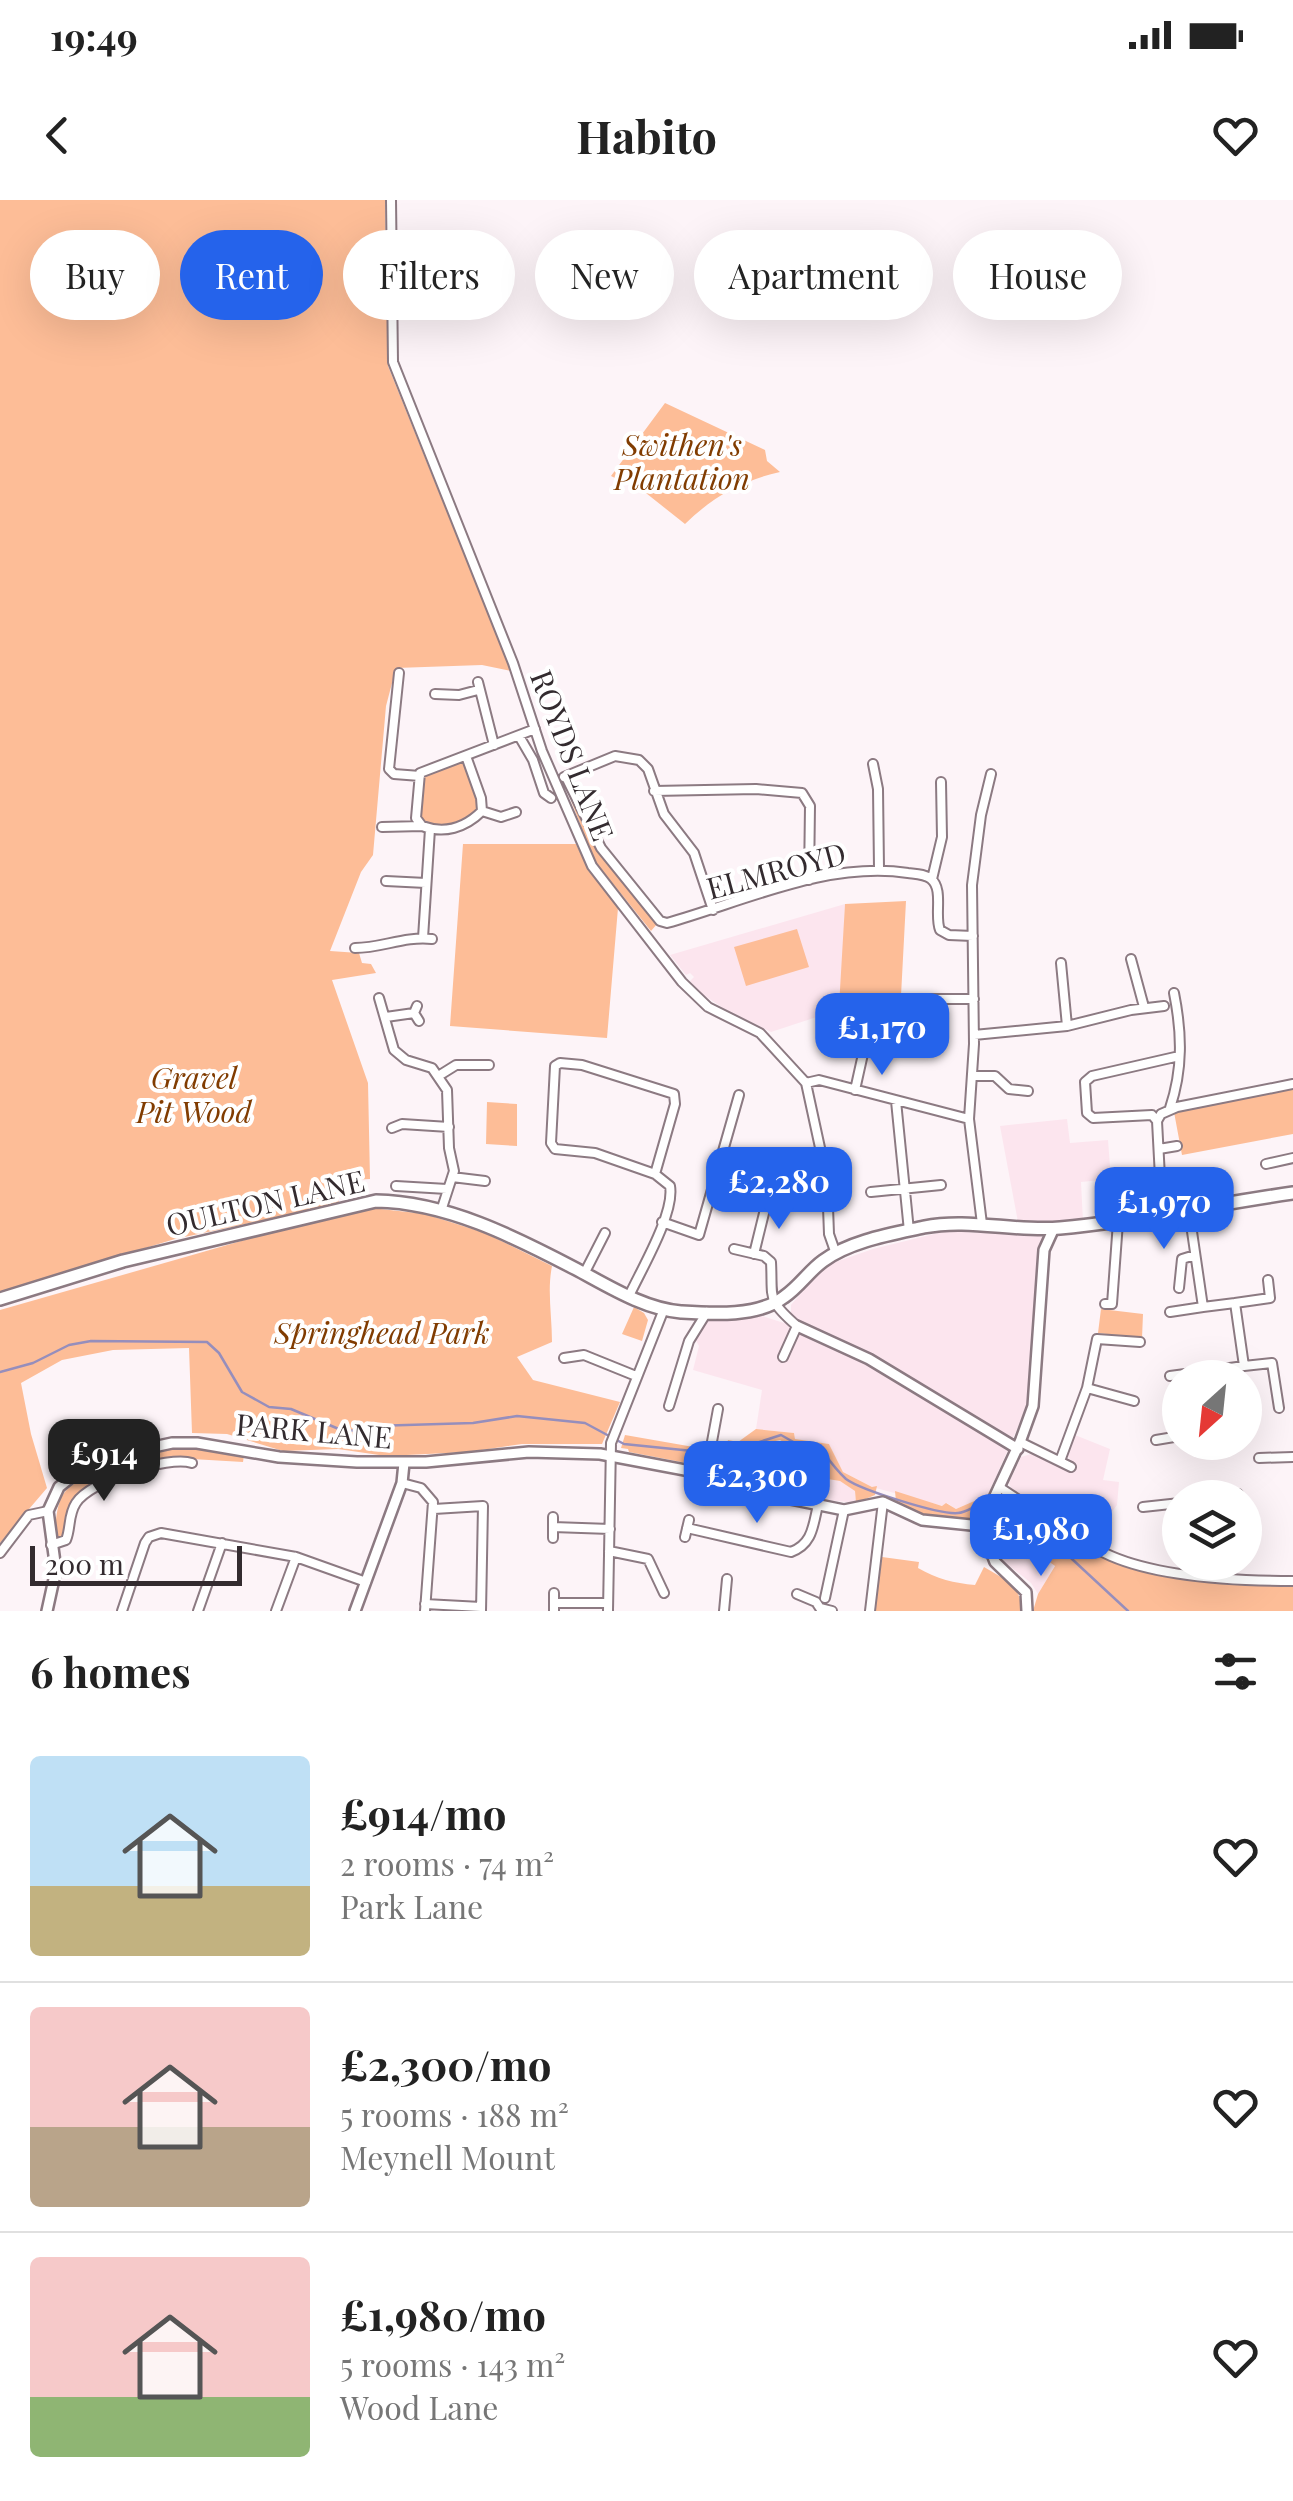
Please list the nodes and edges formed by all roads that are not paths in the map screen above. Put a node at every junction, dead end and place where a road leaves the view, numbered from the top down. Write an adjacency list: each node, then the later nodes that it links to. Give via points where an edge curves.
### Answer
1 (391, 200): 4 (street, ROYDS LANE, via 393,362)
2 (399, 672): 10 (street, via 390,776)
3 (435, 694): 6 (street, via 459,695 478,686)
4 (535, 730): 5 (street); 12 (street, ROYDS LANE)
5 (519, 736): 6 (street); 15 (street)
6 (494, 745): 7 (street)
7 (466, 756): 10 (street); 16 (street)
8 (873, 764): 20 (street)
9 (991, 774): 27 (street, via 972,885)
10 (420, 776): 19 (street, via 416,818)
11 (566, 777): 12 (street); 14 (street, via 628,756 648,769); 26 (street, ROYDS LANE, via 610,862)
12 (555, 781): 48 (street, ROYDS LANE, via 592,866 682,982 708,1007 760,1034)
13 (941, 782): 23 (street, via 942,838)
14 (654, 791): 22 (street, via 802,793 810,806); 25 (street, via 694,853)
15 (551, 798)
16 (482, 812): 17 (street); 19 (street, via 461,826)
17 (516, 812)
18 (382, 827): 19 (street)
19 (426, 827): 24 (street)
20 (879, 868): 22 (street, ELMROYD); 23 (street, ELMROYD)
21 (386, 880): 24 (street)
22 (810, 880): 25 (street, ELMROYD)
23 (932, 880): 27 (street, via 940,930)
24 (426, 883): 29 (street, via 427,938)
25 (714, 910): 26 (street, ELMROYD)
26 (664, 922)
27 (973, 936): 36 (street)
28 (355, 948): 29 (street)
29 (366, 948): 30 (street)
30 (366, 959)
31 (1131, 959): 38 (street)
32 (1062, 962): 41 (street)
33 (1174, 993): 54 (street, via 1182,1043)
34 (379, 998): 40 (street)
35 (907, 999): 36 (street)
36 (974, 999): 42 (street)
37 (1164, 1006): 38 (street)
38 (1144, 1007): 41 (street)
39 (417, 1014): 40 (street)
40 (386, 1017): 46 (street, via 394,1050)
41 (1067, 1026): 42 (street)
42 (974, 1035): 47 (street)
43 (867, 1036): 50 (street)
44 (1169, 1062): 56 (street, via 1088,1078 1084,1087 1092,1118 1152,1114)
45 (489, 1065): 46 (street, via 456,1065)
46 (440, 1076): 57 (street, via 448,1090)
47 (972, 1076): 51 (street, via 995,1076 1009,1088); 55 (street)
48 (806, 1083): 50 (street); 86 (street)
49 (1293, 1084): 54 (street)
50 (855, 1090): 53 (street)
51 (1030, 1091)
52 (724, 1100): 61 (street, via 738,1099)
53 (896, 1101): 55 (street); 70 (street)
54 (1170, 1108): 56 (street)
55 (970, 1119): 80 (street)
56 (1157, 1121): 60 (street)
57 (449, 1126): 58 (street, via 402,1120); 66 (street)
58 (392, 1128)
59 (1177, 1146): 60 (street)
60 (1159, 1149): 77 (street)
61 (723, 1153): 64 (street); 78 (street, via 698,1238)
62 (1293, 1158): 63 (street)
63 (1266, 1164)
64 (785, 1171)
65 (655, 1174): 65 (street, via 595,1153 555,1149 555,1066 582,1064 672,1092 675,1104); 78 (street, via 672,1191)
66 (452, 1177): 67 (street); 71 (street)
67 (484, 1182)
68 (942, 1184): 70 (street)
69 (396, 1186): 71 (street)
70 (905, 1188): 72 (street); 83 (street)
71 (447, 1189): 75 (street)
72 (871, 1192)
73 (1293, 1193): 76 (main road)
74 (767, 1201): 85 (street)
75 (441, 1211): 88 (main road, OULTON LANE); 92 (main road, OULTON LANE, via 395,1201 360,1203)
76 (1189, 1211): 77 (main road); 87 (street)
77 (1162, 1216): 79 (main road)
78 (662, 1222): 91 (street)
79 (1118, 1222): 81 (main road); 95 (street, via 1112,1304)
80 (982, 1224): 81 (main road); 83 (main road)
81 (1054, 1228): 114 (street, via 1043,1258 1033,1406)
82 (593, 1230): 88 (street, via 604,1235)
83 (909, 1231): 86 (main road)
84 (734, 1250): 85 (street)
85 (754, 1254): 93 (street, via 771,1262)
86 (836, 1254): 93 (main road)
87 (1195, 1255): 90 (street, via 1182,1259); 96 (street)
88 (584, 1274): 91 (main road, OULTON LANE)
89 (1268, 1280): 94 (street, via 1270,1298)
90 (1179, 1290)
91 (629, 1296): 97 (main road, OULTON LANE)
92 (0, 1299)
93 (776, 1303): 98 (main road, OULTON LANE); 100 (street)
94 (1235, 1303): 96 (street); 104 (street)
95 (1105, 1304)
96 (1202, 1308): 99 (street)
97 (664, 1309): 98 (main road, OULTON LANE); 106 (street)
98 (707, 1312): 109 (street, via 689,1341)
99 (1170, 1312)
100 (797, 1326): 102 (street); 114 (street, via 869,1359)
101 (1140, 1342): 107 (street, via 1098,1338)
102 (783, 1357)
103 (564, 1358): 106 (street, via 584,1355)
104 (1243, 1360)
105 (1262, 1363): 111 (street, via 1272,1362)
106 (636, 1376): 115 (street)
107 (1087, 1388): 108 (street); 118 (street)
108 (1134, 1401)
109 (669, 1406)
110 (718, 1408): 122 (street)
111 (1278, 1408)
112 (1162, 1439): 113 (street)
113 (1156, 1440)
114 (1019, 1446): 118 (street); 124 (street)
115 (609, 1456): 120 (street, PARK LANE, via 528,1452); 122 (street, PARK LANE); 134 (street)
116 (1263, 1456): 117 (street)
117 (1293, 1457)
118 (1060, 1461): 121 (street)
119 (192, 1463): 137 (street, via 148,1467 90,1489 72,1509 66,1540)
120 (404, 1463): 123 (street); 131 (street, PARK LANE, via 299,1459 172,1443 79,1471 59,1487)
121 (1072, 1466)
122 (706, 1474): 126 (street, PARK LANE)
123 (402, 1482): 129 (street, via 427,1492); 145 (street)
124 (1000, 1487): 132 (street); 141 (street, via 1112,1556)
125 (883, 1502): 130 (street); 132 (street, via 922,1520); 162 (street)
126 (818, 1505): 130 (street, PARK LANE); 133 (street, via 810,1538 791,1552)
127 (1162, 1505): 128 (street)
128 (1142, 1507)
129 (434, 1509): 152 (street); 153 (street, via 484,1506)
130 (844, 1510): 147 (street)
131 (48, 1511): 137 (street); 139 (street, PARK LANE, via 30,1515)
132 (982, 1526): 163 (street, via 991,1555 1023,1586)
133 (687, 1528)
134 (610, 1529): 135 (street, via 553,1522); 138 (street)
135 (553, 1538)
136 (222, 1542): 140 (street); 156 (street, via 149,1537); 157 (street)
137 (51, 1546): 155 (street, via 56,1570)
138 (609, 1551): 148 (street, via 648,1559); 151 (street)
139 (0, 1553)
140 (296, 1557): 145 (street); 158 (street)
141 (1162, 1570)
142 (727, 1579): 160 (street)
143 (1262, 1579): 144 (street)
144 (1293, 1581)
145 (366, 1582): 159 (street)
146 (554, 1592): 150 (street)
147 (824, 1592)
148 (664, 1593)
149 (797, 1594): 154 (street)
150 (554, 1607): 151 (street)
151 (608, 1607)
152 (425, 1608): 153 (street)
153 (481, 1609)
154 (820, 1610): 161 (street)
155 (47, 1611)
156 (122, 1611)
157 (198, 1611)
158 (276, 1611)
159 (355, 1611)
160 (724, 1611)
161 (832, 1611)
162 (870, 1611)
163 (1027, 1611)

